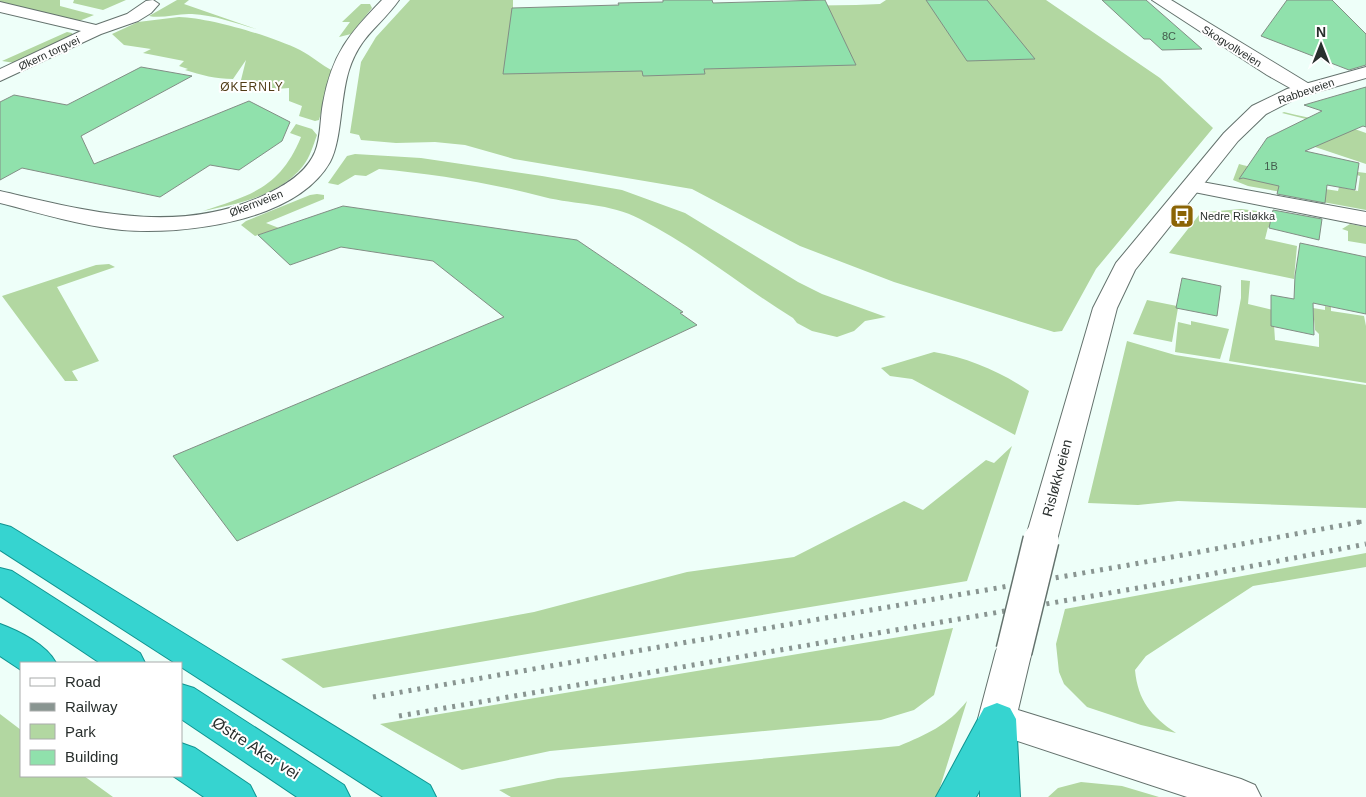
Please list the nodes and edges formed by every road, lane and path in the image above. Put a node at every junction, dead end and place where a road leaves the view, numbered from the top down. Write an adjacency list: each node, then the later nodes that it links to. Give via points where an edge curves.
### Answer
1 (392, 0): 10 (street, Økernveien, via 350,47 337,80 323,157 309,177 280,196 236,213 164,224 123,223)
2 (1160, 0): 8 (street, Skogvollveien)
3 (154, 2): 5 (street, Økern torgvei, via 132,18)
4 (0, 7): 5 (street, Økern torgvei)
5 (98, 30): 7 (street, Økern torgvei)
6 (1366, 72): 8 (street, Rabbeveien)
7 (0, 76)
8 (1305, 89): 9 (street, Rabbeveien, via 1268,104 1251,117)
9 (1191, 186): 11 (street); 18 (street, Risløkkveien, bridge, via 1124,268 1105,308 1041,540)
10 (0, 197)
11 (1366, 219)
12 (0, 535): 22 (highway)
13 (0, 580): 16 (highway)
14 (0, 638): 15 (highway)
15 (36, 662)
16 (125, 662)
17 (182, 700): 21 (highway, Østre Aker vei)
18 (997, 719): 23 (highway); 24 (highway); 25 (street)
19 (182, 761): 20 (highway)
20 (236, 797)
21 (330, 797)
22 (416, 797)
23 (956, 797)
24 (1000, 797)
25 (1241, 797)

